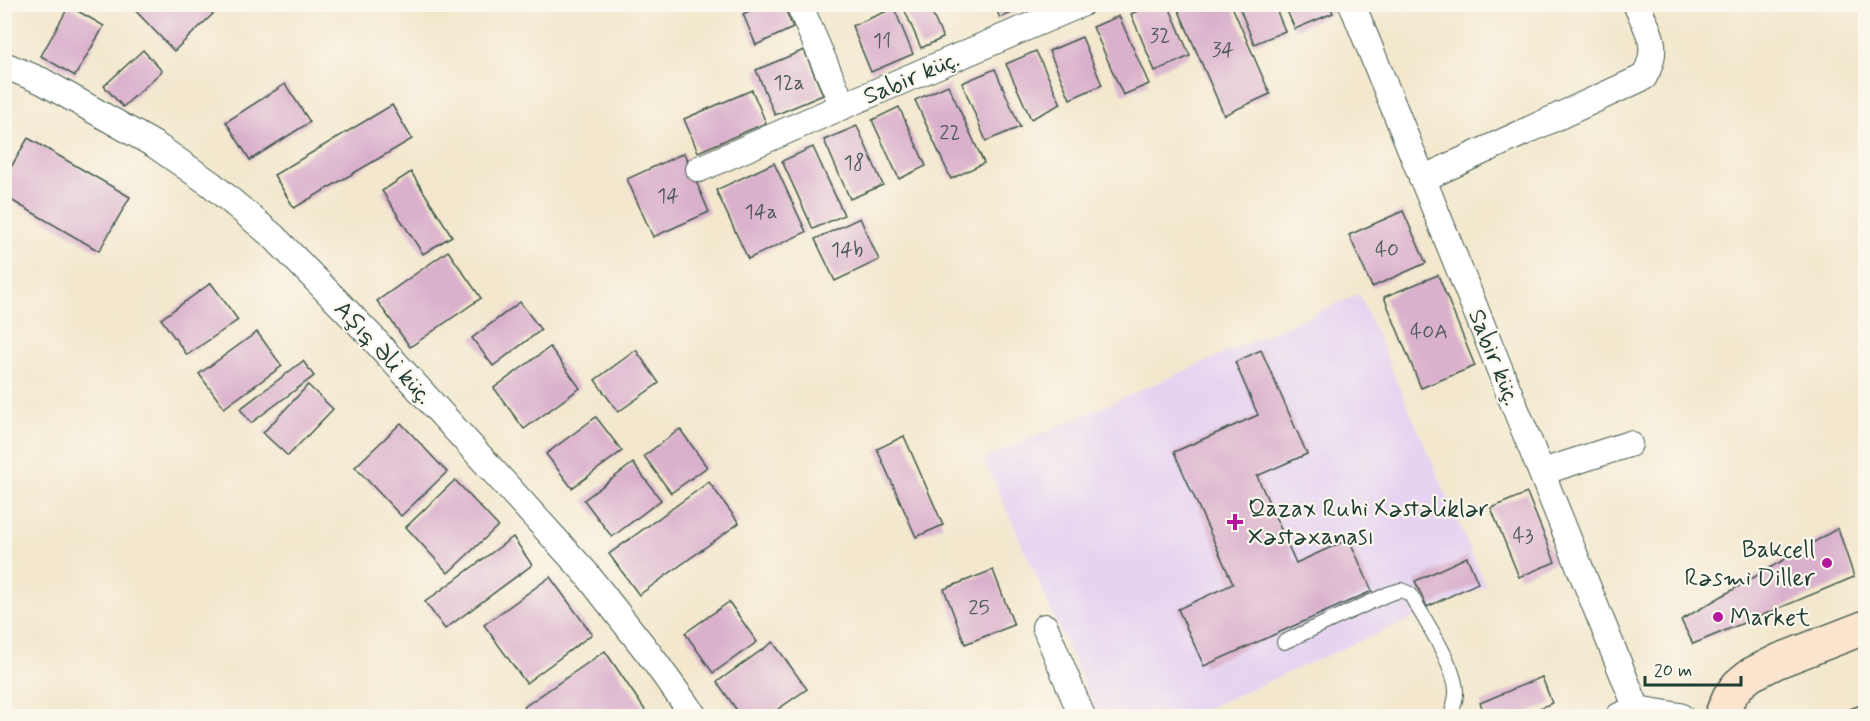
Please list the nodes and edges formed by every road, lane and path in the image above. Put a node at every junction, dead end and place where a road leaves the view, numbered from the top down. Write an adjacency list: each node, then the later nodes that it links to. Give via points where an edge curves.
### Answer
1 (799, 4): 6 (street, Sabir küç.)
2 (1081, 4): 6 (street, Sabir küç.)
3 (1352, 4): 8 (street, Sabir küç.)
4 (1636, 4): 8 (street, via 1653,41 1652,63 1644,76)
5 (4, 65): 15 (street, Aşıq Əli küç., via 42,81 155,145 211,184 274,237 369,334 585,572)
6 (843, 106): 7 (street)
7 (699, 169)
8 (1422, 179): 10 (street, Sabir küç.)
9 (1629, 444): 10 (street)
10 (1542, 472): 14 (street, Sabir küç.)
11 (1045, 627): 16 (street)
12 (1866, 627): 19 (main road, via 1750,675 1729,697)
13 (1284, 642): 17 (lane, via 1388,594 1401,590 1410,594 1448,663 1456,693)
14 (1628, 713): 18 (street)
15 (694, 717)
16 (1082, 717)
17 (1452, 717)
18 (1680, 717)
19 (1721, 717)

